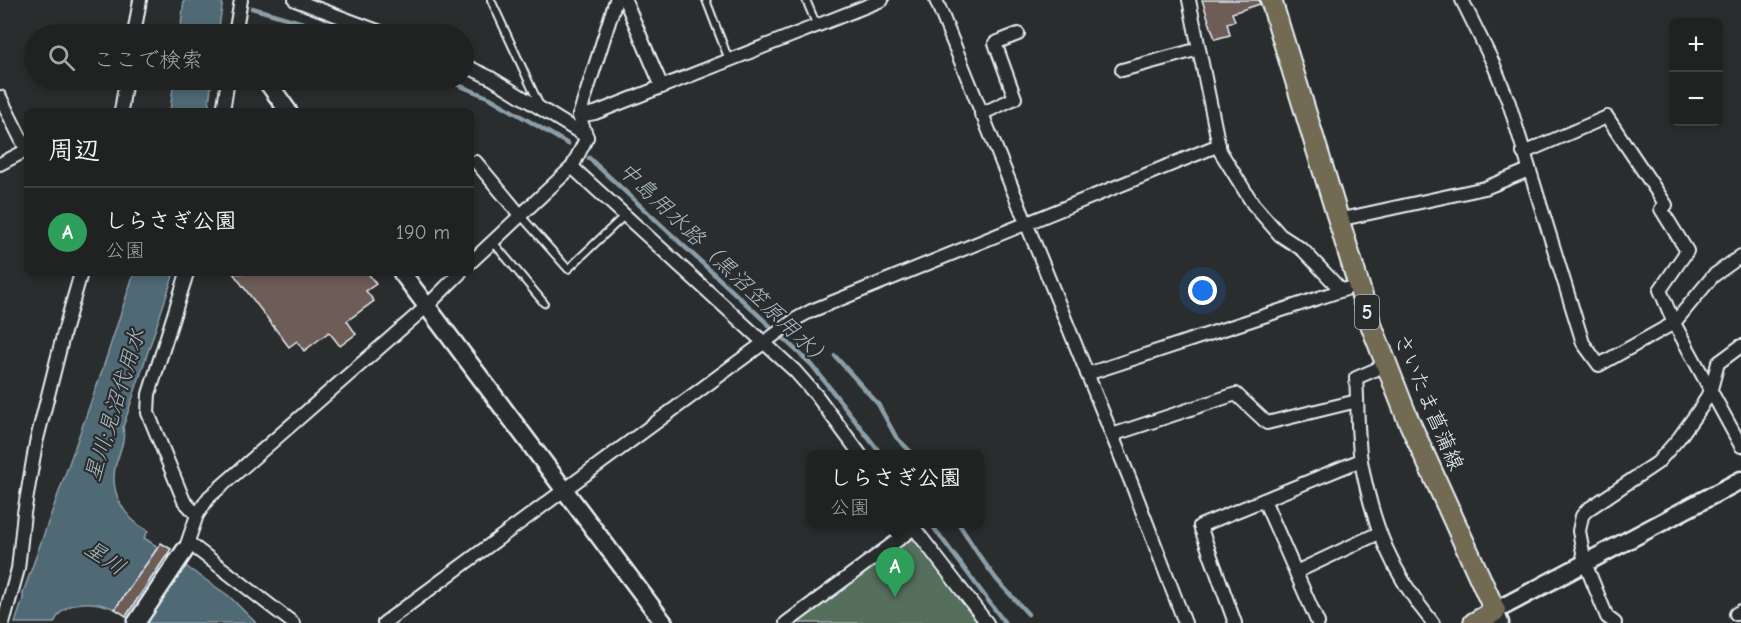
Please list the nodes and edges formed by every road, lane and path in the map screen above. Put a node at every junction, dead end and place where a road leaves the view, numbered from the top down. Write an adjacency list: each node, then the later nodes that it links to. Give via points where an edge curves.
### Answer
1 (140, 0): 14 (street)
2 (240, 0): 15 (street)
3 (295, 0): 16 (street)
4 (491, 0): 31 (lane)
5 (616, 0): 33 (street)
6 (625, 0): 23 (street)
7 (706, 0): 20 (lane)
8 (806, 0): 17 (lane)
9 (882, 0): 17 (street)
10 (936, 0): 32 (street)
11 (1189, 0): 19 (street)
12 (1271, 0): 45 (main road, さいたま菖蒲線 / 5)
13 (1462, 0): 38 (street, via 1509,103)
14 (136, 24)
15 (236, 24)
16 (359, 24)
17 (817, 26): 20 (street)
18 (1018, 34): 32 (street, via 995,43 1015,98)
19 (1199, 49): 22 (street); 36 (street)
20 (729, 60): 23 (street)
21 (474, 70): 31 (street)
22 (1122, 70)
23 (662, 87): 33 (street)
24 (124, 90): 28 (street)
25 (226, 90): 29 (street)
26 (273, 90): 30 (street)
27 (0, 97): 35 (street)
28 (121, 108)
29 (223, 108)
30 (286, 108)
31 (542, 110): 34 (street)
32 (981, 114): 46 (street)
33 (579, 116): 34 (street)
34 (586, 139): 41 (street)
35 (24, 145)
36 (1219, 146): 46 (street); 54 (street, via 1253,204 1280,235)
37 (24, 152): 40 (street)
38 (1523, 153): 42 (street); 57 (street, via 1607,117 1666,205 1661,210 1688,251 1660,290)
39 (476, 162): 43 (street)
40 (0, 164)
41 (574, 164): 43 (street); 44 (street)
42 (1529, 170): 45 (street, via 1485,188); 57 (street, via 1583,343 1599,365)
43 (521, 216): 44 (lane, via 568,269); 47 (street)
44 (624, 216): 58 (street)
45 (1338, 220): 54 (main road, さいたま菖蒲線 / 5)
46 (1026, 225): 58 (street, via 811,311); 61 (street)
47 (492, 241): 49 (street); 55 (lane)
48 (1741, 256): 57 (street, via 1713,276)
49 (474, 259)
50 (80, 276): 79 (street, via 36,443 18,569)
51 (186, 276): 71 (street, via 147,405 184,501)
52 (404, 276): 56 (street)
53 (457, 276): 56 (street)
54 (1350, 288): 60 (main road, さいたま菖蒲線 / 5); 61 (street)
55 (544, 303)
56 (426, 306): 69 (street); 71 (street, via 209,497)
57 (1674, 323): 62 (street)
58 (766, 341): 66 (street, via 817,396); 69 (street)
59 (1741, 346): 62 (street, via 1718,363)
60 (1386, 364): 63 (street, via 1356,378); 78 (main road, さいたま菖蒲線 / 5)
61 (1087, 374): 64 (street)
62 (1711, 389): 65 (street); 76 (street, via 1679,438 1657,463 1582,516 1579,531)
63 (1357, 401): 64 (street, via 1267,423 1236,394); 67 (street)
64 (1112, 435): 86 (street)
65 (1741, 446)
66 (857, 450)
67 (1361, 460): 70 (street); 74 (street)
68 (1741, 480): 76 (street)
69 (565, 489): 82 (street); 83 (street)
70 (1264, 500): 77 (street); 87 (street, via 1200,526)
71 (197, 514): 75 (street)
72 (910, 528): 84 (street)
73 (915, 528): 85 (street)
74 (1379, 533): 77 (street); 89 (street, via 1394,568)
75 (187, 546): 80 (street); 81 (street)
76 (1586, 563): 78 (street); 91 (street, via 1606,616)
77 (1296, 572): 88 (street)
78 (1497, 617): 90 (main road)
79 (3, 623)
80 (136, 623)
81 (293, 623)
82 (384, 623)
83 (664, 623)
84 (786, 623)
85 (987, 623)
86 (1185, 623)
87 (1235, 623)
88 (1318, 623)
89 (1433, 623)
90 (1474, 623)
91 (1615, 623)

